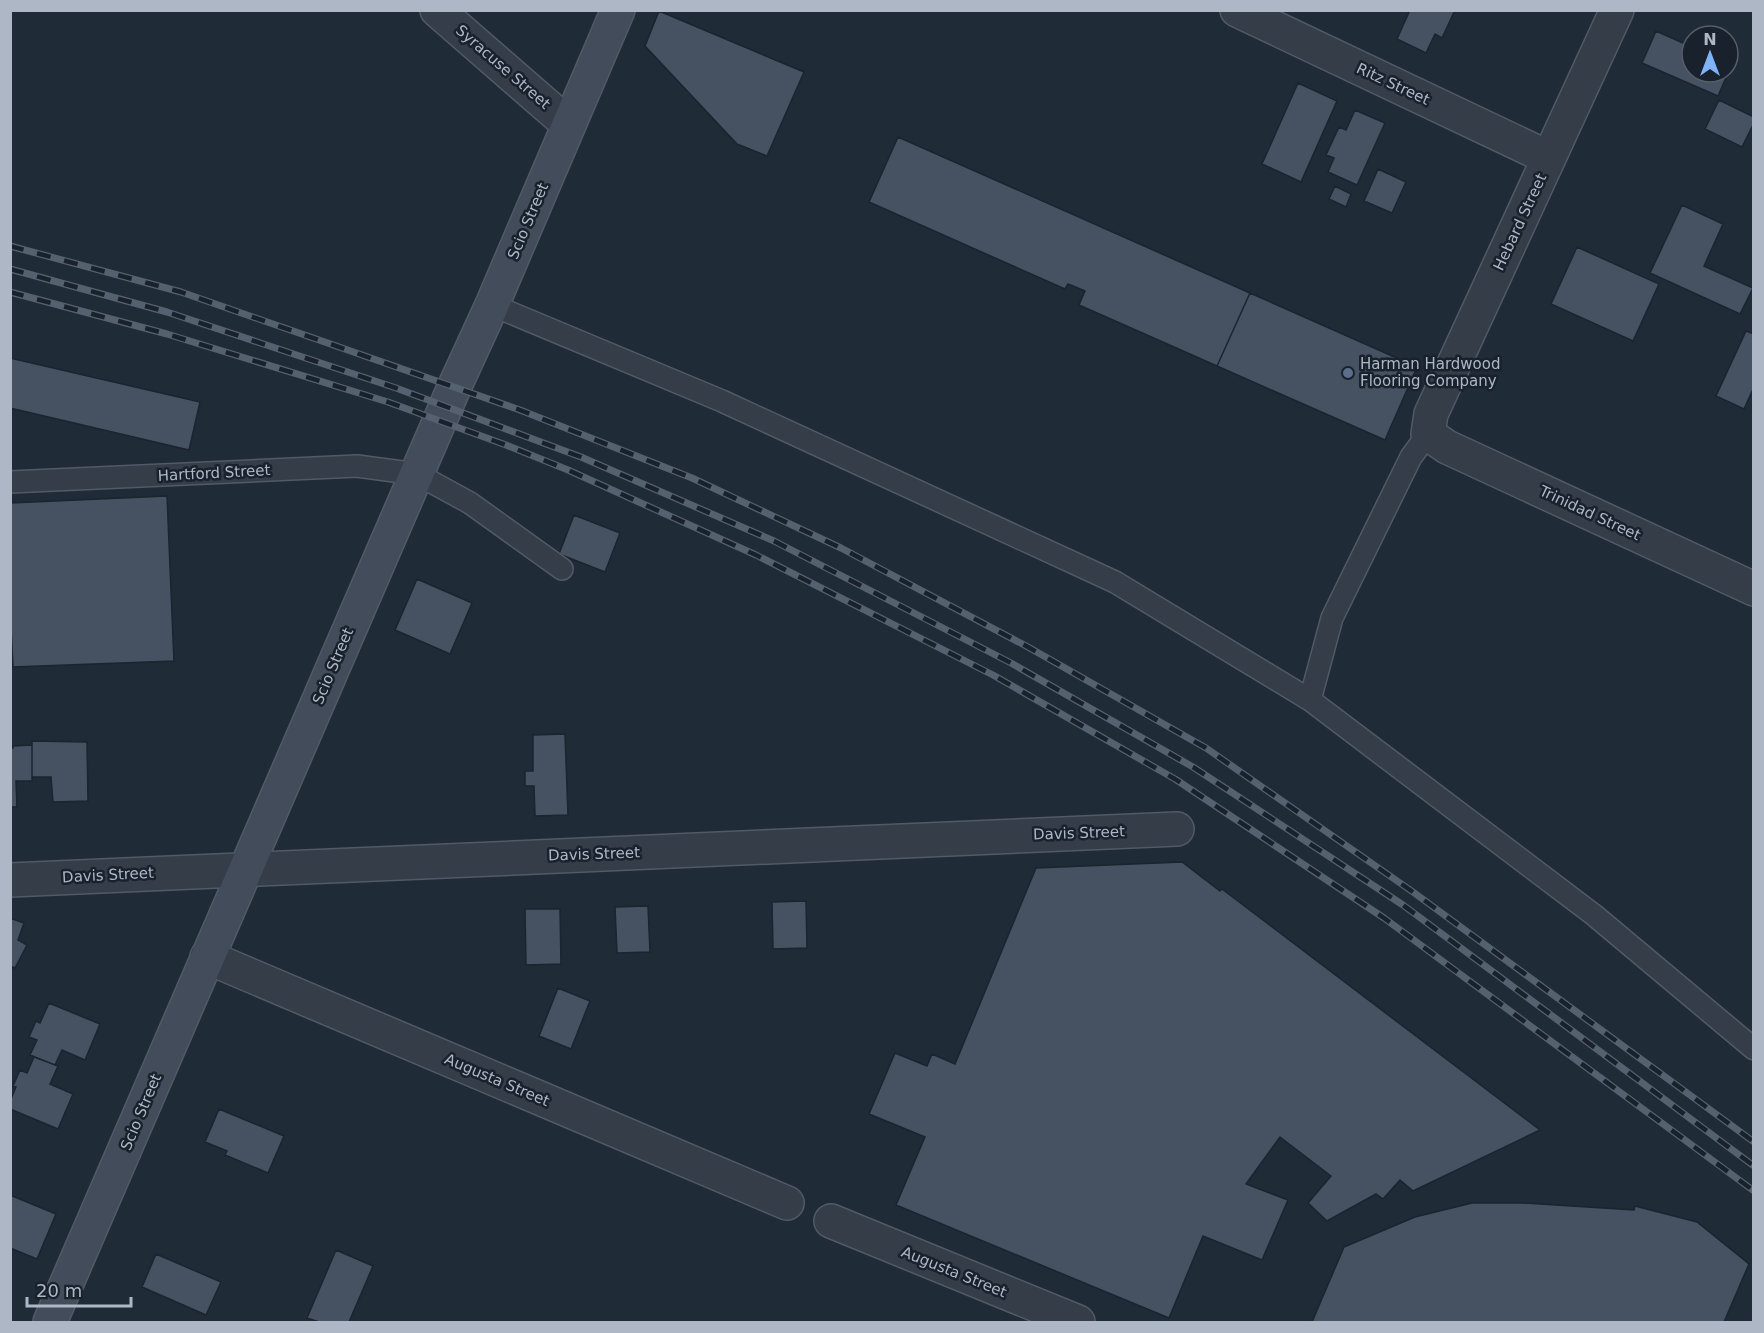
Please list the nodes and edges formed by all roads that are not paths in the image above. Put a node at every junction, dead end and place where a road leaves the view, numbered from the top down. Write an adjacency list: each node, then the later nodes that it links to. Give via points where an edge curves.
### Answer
1 (436, 10): 5 (street, Syracuse Street)
2 (618, 10): 5 (street, Scio Street)
3 (1237, 10): 6 (street, Ritz Street)
4 (1617, 10): 6 (street, Hebard Street)
5 (568, 124): 7 (street, Scio Street)
6 (1549, 158): 8 (street, Hebard Street, via 1431,414)
7 (492, 305): 9 (street, Scio Street); 13 (lane, via 722,400 1115,582)
8 (1428, 434): 12 (street, Trinidad Street, via 1457,452); 13 (lane, via 1402,476 1332,618)
9 (417, 474): 10 (lane, Hartford Street, via 357,466); 11 (lane, via 470,503); 15 (street, Scio Street)
10 (10, 482)
11 (562, 569)
12 (1752, 584)
13 (1310, 700): 18 (lane, via 1594,915)
14 (1177, 829): 15 (street, Davis Street)
15 (246, 869): 16 (street, Davis Street); 17 (street, Scio Street)
16 (10, 880)
17 (207, 957): 19 (street, Augusta Street); 21 (street, Scio Street)
18 (1754, 1049)
19 (788, 1203)
20 (831, 1221): 22 (street, Augusta Street)
21 (51, 1323)
22 (1078, 1323)

